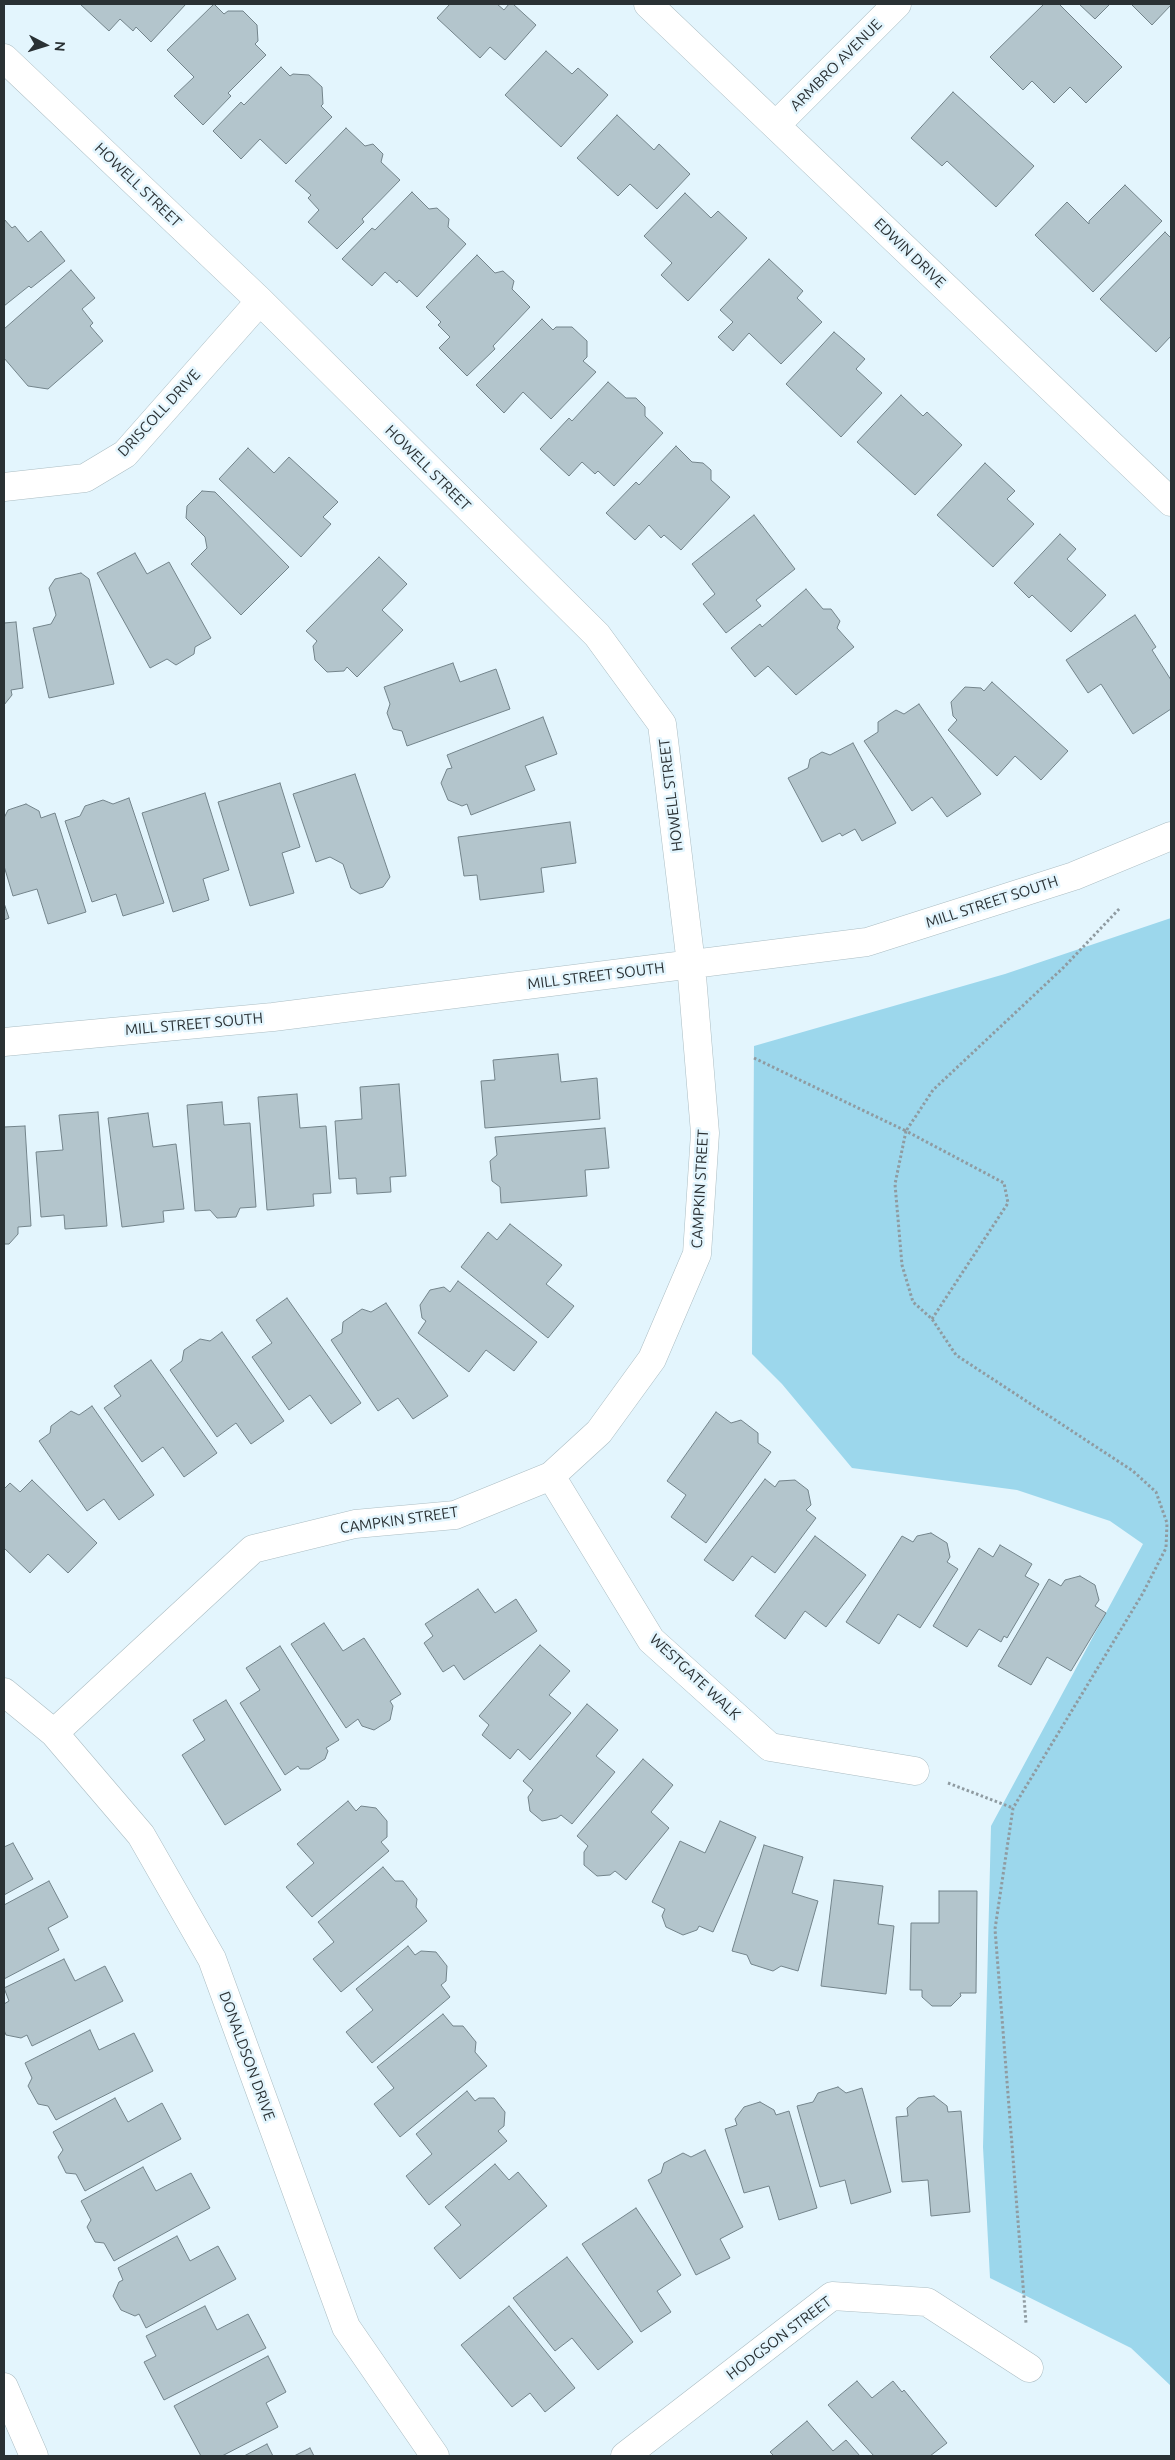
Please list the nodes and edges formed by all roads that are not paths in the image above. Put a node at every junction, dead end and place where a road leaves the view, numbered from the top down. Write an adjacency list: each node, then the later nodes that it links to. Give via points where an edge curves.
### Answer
1 (648, 4): 4 (street, EDWIN DRIVE)
2 (897, 4): 4 (street, ARMBRO AVENUE)
3 (4, 58): 5 (street, HOWELL STREET)
4 (776, 125): 7 (street, EDWIN DRIVE)
5 (260, 301): 6 (street, DRISCOLL DRIVE, via 126,454 85,478); 9 (street, HOWELL STREET, via 597,635 662,724)
6 (4, 487)
7 (1171, 502)
8 (1171, 836): 9 (street, MILL STREET SOUTH, via 1074,876 867,942)
9 (691, 964): 10 (street, MILL STREET SOUTH, via 273,1017); 11 (street, CAMPKIN STREET, via 705,1133 697,1254 652,1359 600,1432)
10 (4, 1042)
11 (551, 1476): 13 (street, CAMPKIN STREET, via 455,1515 355,1524 253,1549); 14 (street, WESTGATE WALK, via 651,1640 770,1746)
12 (4, 1692): 13 (street, DONALDSON DRIVE)
13 (54, 1733): 18 (street, DONALDSON DRIVE, via 141,1835 212,1959 346,2327)
14 (915, 1771)
15 (1030, 2368): 19 (street, HODGSON STREET, via 927,2302 832,2296)
16 (4, 2387): 17 (street)
17 (33, 2456)
18 (436, 2456)
19 (625, 2456)

